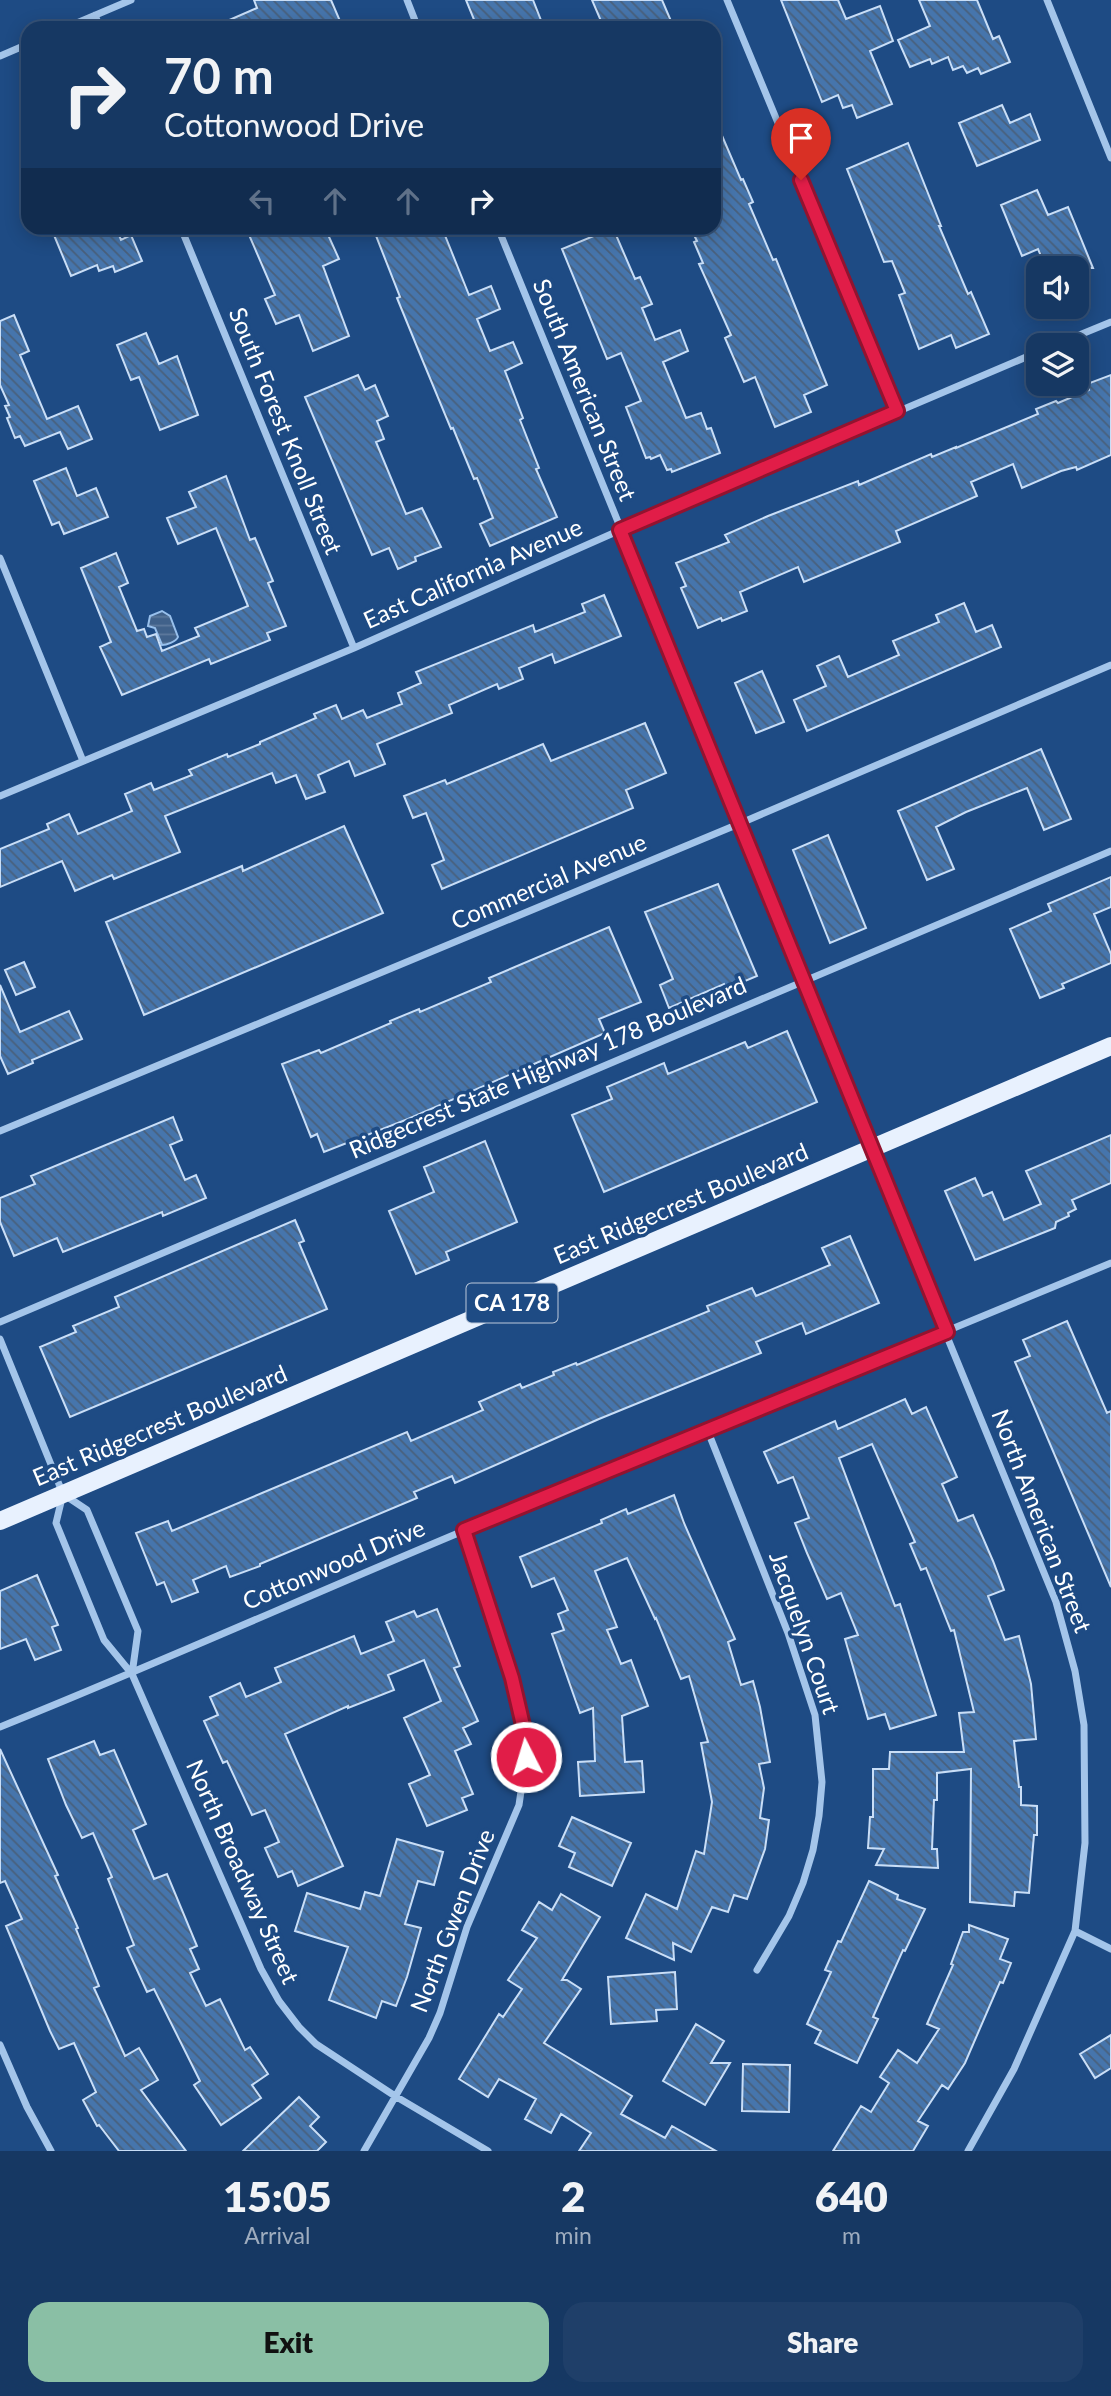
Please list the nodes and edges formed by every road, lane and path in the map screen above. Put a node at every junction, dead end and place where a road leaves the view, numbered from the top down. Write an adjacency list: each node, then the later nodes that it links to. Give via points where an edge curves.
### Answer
1 (131, 0): 5 (street)
2 (407, 0): 8 (street)
3 (727, 0): 17 (street)
4 (1046, 0): 11 (street)
5 (95, 15): 6 (street); 7 (street)
6 (81, 21)
7 (97, 21)
8 (415, 21)
9 (21, 47): 10 (street)
10 (0, 56)
11 (1111, 158)
12 (184, 235): 20 (street, South Forest Knoll Street)
13 (501, 235): 18 (street, South American Street)
14 (1111, 322): 15 (street)
15 (1084, 333)
16 (1026, 357): 17 (street, East California Avenue)
17 (897, 411): 18 (street, East California Avenue)
18 (620, 530): 20 (street, East California Avenue); 24 (street, South American Street)
19 (0, 558): 22 (street)
20 (354, 648): 22 (street, East California Avenue)
21 (1111, 665): 24 (street, Commercial Avenue)
22 (83, 761): 23 (street, East California Avenue)
23 (0, 796)
24 (741, 823): 26 (street, South American Street); 28 (street, Commercial Avenue)
25 (1111, 850): 26 (street, Ridgecrest State Highway 178 Boulevard)
26 (801, 981): 29 (street, South American Street); 31 (street, Ridgecrest State Highway 178 Boulevard)
27 (1111, 1046): 29 (main road, East Ridgecrest Boulevard / CA 178)
28 (0, 1131)
29 (872, 1150): 32 (street, North American Street); 35 (main road, East Ridgecrest Boulevard / CA 178)
30 (1111, 1263): 32 (street, Cottonwood Drive)
31 (0, 1322)
32 (947, 1332): 34 (street, Cottonwood Drive); 40 (street, North American Street, via 1056,1602 1076,1671 1084,1725 1085,1843)
33 (0, 1339): 35 (street)
34 (708, 1429): 37 (street, Cottonwood Drive); 42 (street, Jacquelyn Court, via 815,1715 822,1782 817,1828 803,1884)
35 (63, 1494): 36 (main road, East Ridgecrest Boulevard / CA 178); 38 (street, North Broadway Street, via 56,1523 104,1640); 38 (street, via 87,1510 138,1631)
36 (0, 1521)
37 (464, 1530): 38 (street, Cottonwood Drive); 44 (street, North Gwen Drive, via 512,1678 526,1757 519,1805 467,1927 440,2013)
38 (132, 1674): 39 (street, Cottonwood Drive); 44 (street, North Broadway Street, via 279,2001 316,2044)
39 (0, 1727)
40 (1075, 1931): 41 (street); 48 (street, North American Street, via 1014,2069)
41 (1111, 1949)
42 (757, 1970)
43 (0, 2045): 45 (street)
44 (395, 2096): 46 (street, North Gwen Drive); 47 (street, North Broadway Street)
45 (51, 2151)
46 (364, 2151)
47 (488, 2151)
48 (968, 2151)

